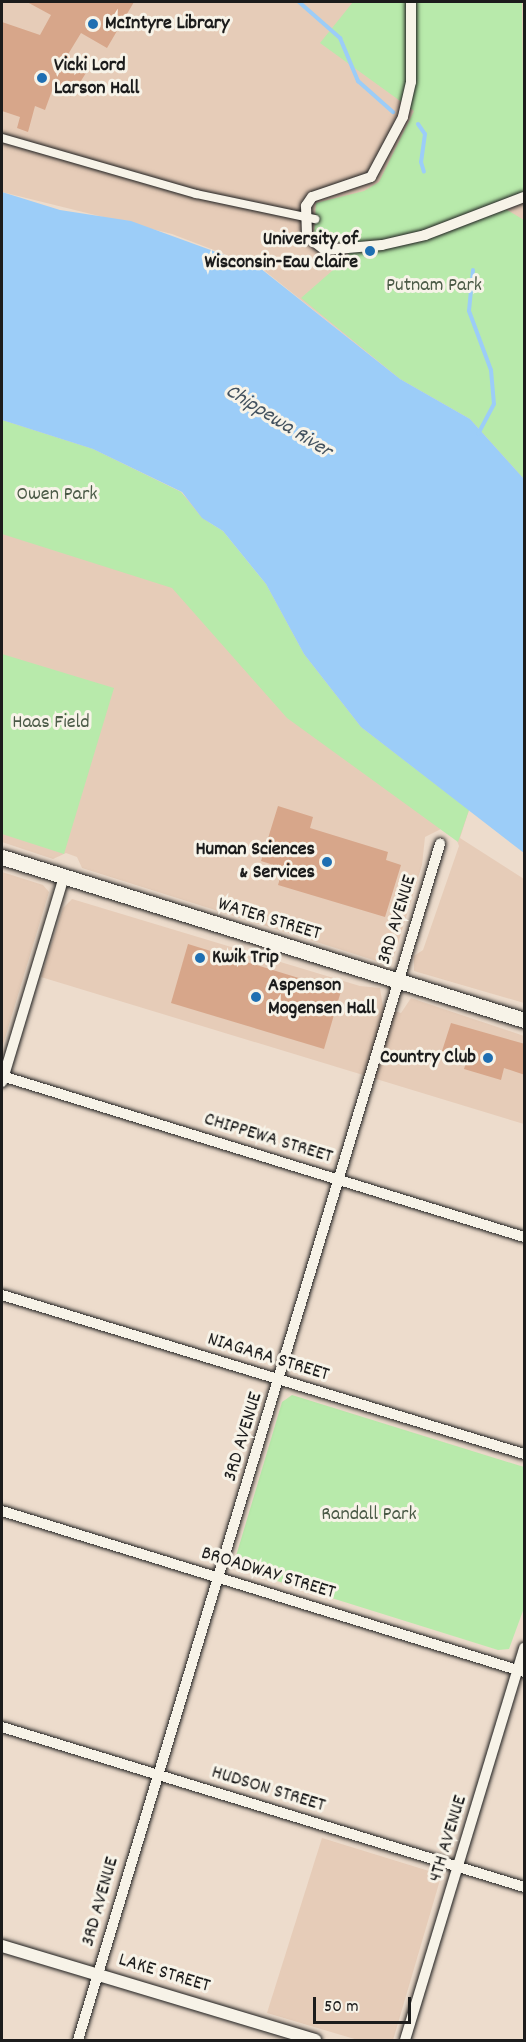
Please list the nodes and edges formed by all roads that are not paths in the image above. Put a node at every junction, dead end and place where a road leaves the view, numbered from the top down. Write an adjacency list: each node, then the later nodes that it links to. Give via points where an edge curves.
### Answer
1 (411, 2): 4 (street, via 411,82 403,117 383,159 363,182 312,197)
2 (2, 138): 4 (street, via 196,194)
3 (525, 196): 4 (street, via 425,236 340,250 325,250 310,240)
4 (310, 218)
5 (440, 844): 8 (street, 3RD AVENUE)
6 (2, 857): 7 (main road, WATER STREET)
7 (64, 877): 8 (main road, WATER STREET); 10 (street)
8 (399, 981): 9 (main road, WATER STREET); 11 (street, 3RD AVENUE)
9 (525, 1020)
10 (2, 1078): 11 (street, CHIPPEWA STREET)
11 (340, 1180): 12 (street, CHIPPEWA STREET); 14 (street, 3RD AVENUE)
12 (525, 1237)
13 (2, 1295): 14 (street, NIAGARA STREET)
14 (280, 1380): 15 (street, NIAGARA STREET); 17 (street, 3RD AVENUE)
15 (525, 1454)
16 (2, 1511): 17 (street, BROADWAY STREET)
17 (220, 1578): 19 (street, BROADWAY STREET); 21 (street, 3RD AVENUE)
18 (525, 1648): 19 (street, 4TH AVENUE)
19 (521, 1671): 22 (street, 4TH AVENUE)
20 (2, 1727): 21 (street, HUDSON STREET)
21 (158, 1775): 22 (street, HUDSON STREET); 25 (street, 3RD AVENUE)
22 (459, 1868): 23 (street, HUDSON STREET); 28 (street, 4TH AVENUE)
23 (525, 1887)
24 (2, 1946): 25 (street, LAKE STREET)
25 (99, 1975): 26 (street, 3RD AVENUE); 27 (street, LAKE STREET)
26 (78, 2040)
27 (315, 2040)
28 (405, 2040)

